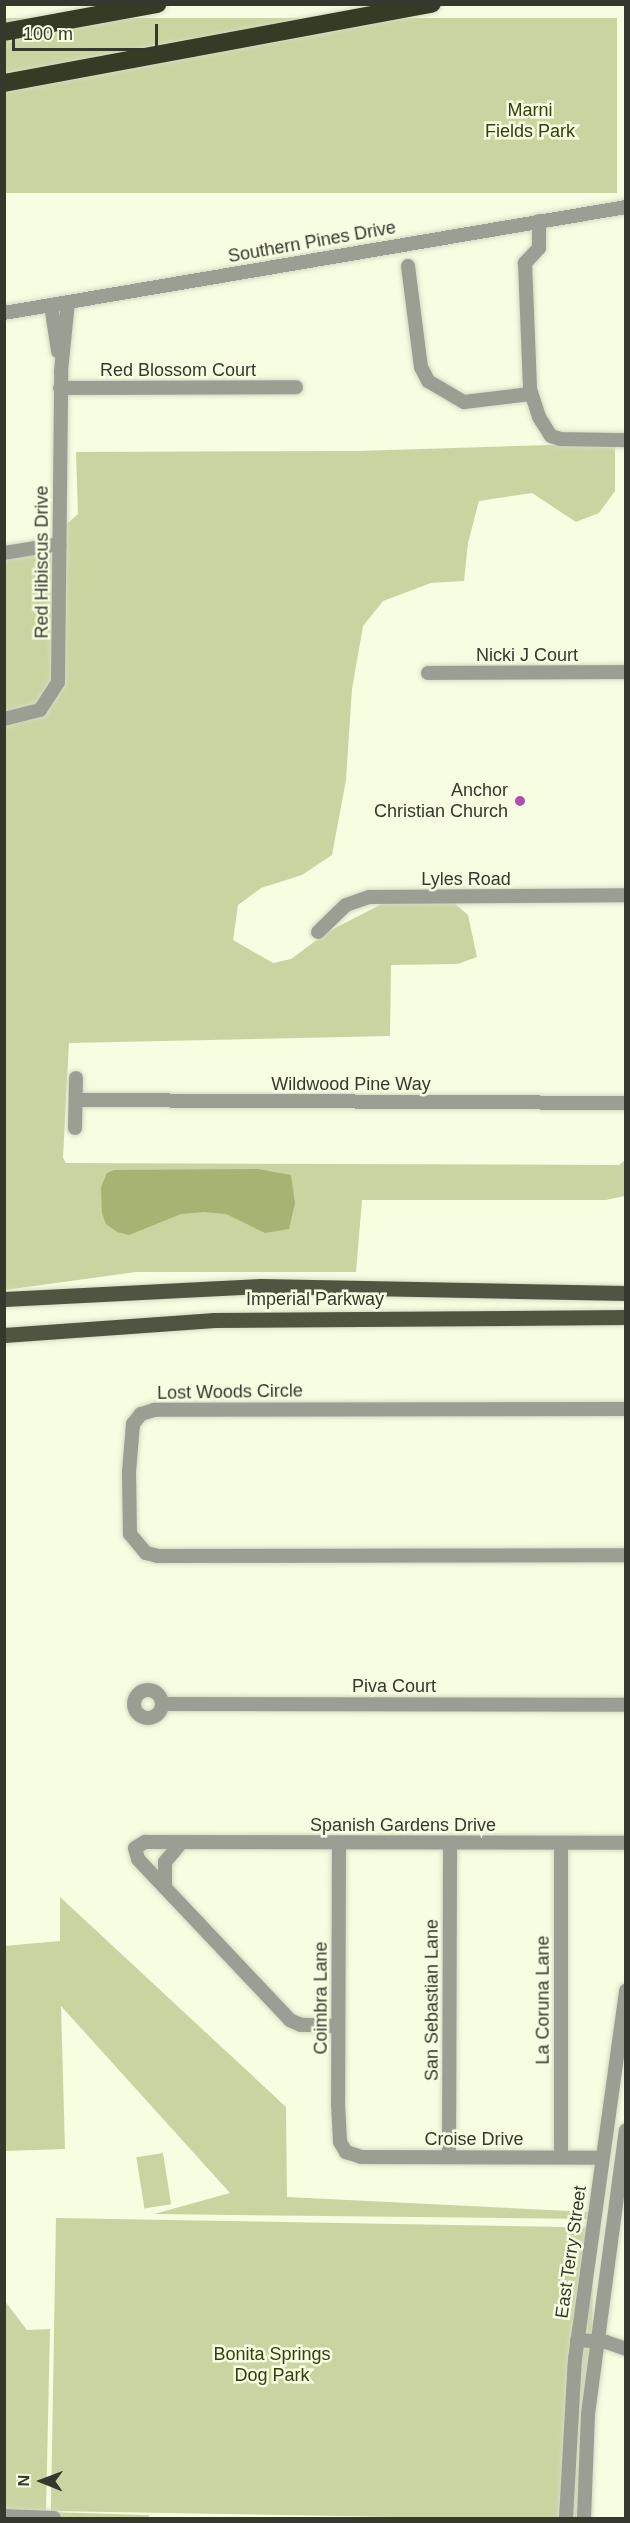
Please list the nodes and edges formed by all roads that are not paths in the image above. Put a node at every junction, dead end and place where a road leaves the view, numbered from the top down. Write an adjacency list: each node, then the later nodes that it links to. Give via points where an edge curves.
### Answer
1 (157, 4): 3 (highway)
2 (432, 4): 4 (highway)
3 (4, 32)
4 (4, 83)
5 (626, 207): 6 (street, Southern Pines Drive)
6 (539, 221): 8 (street, Southern Pines Drive); 14 (street, via 539,248 525,263)
7 (408, 266): 14 (street, via 421,367 428,381 464,402)
8 (68, 302): 9 (street, Southern Pines Drive); 11 (street, Red Hibiscus Drive)
9 (51, 305): 10 (street, Southern Pines Drive); 11 (street, Red Hibiscus Drive)
10 (4, 313)
11 (61, 371): 13 (street, Red Hibiscus Drive)
12 (296, 387): 13 (street, Red Blossom Court)
13 (60, 388): 16 (street, Red Hibiscus Drive)
14 (531, 394): 15 (street, via 551,436)
15 (626, 440)
16 (59, 544): 17 (street); 20 (street, Red Hibiscus Drive, via 58,682 40,710)
17 (4, 553)
18 (626, 672): 19 (street, Nicki J Court)
19 (428, 673)
20 (4, 719)
21 (626, 895): 22 (street, Lyles Road, via 369,897 346,905)
22 (318, 932)
23 (76, 1078): 24 (street)
24 (76, 1100): 25 (street, Wildwood Pine Way); 26 (street)
25 (626, 1104)
26 (75, 1128)
27 (626, 1293): 28 (main road, Imperial Parkway, via 261,1286)
28 (4, 1299)
29 (626, 1317): 30 (main road, Imperial Parkway, via 214,1320)
30 (4, 1335)
31 (626, 1409): 32 (street, Lost Woods Circle, via 154,1410 141,1414 133,1424 129,1472 130,1534 146,1553 158,1556)
32 (626, 1555)
33 (163, 1704): 34 (street, Piva Court)
34 (626, 1705)
35 (181, 1843): 36 (street, Spanish Gardens Drive); 40 (street, via 165,1862); 40 (street, Spanish Gardens Drive, via 144,1842 135,1848 138,1859)
36 (339, 1843): 39 (street, Spanish Gardens Drive); 42 (street, Coimbra Lane)
37 (561, 1843): 38 (street, Spanish Gardens Drive); 39 (street, Spanish Gardens Drive); 47 (street, La Coruna Lane)
38 (626, 1843)
39 (450, 1844): 46 (street, San Sebastian Lane)
40 (165, 1887): 42 (street, Spanish Gardens Drive, via 290,2020 314,2027)
41 (626, 1991): 48 (street, East Terry Street)
42 (338, 2026): 45 (street, Coimbra Lane, via 340,2142)
43 (626, 2132): 44 (street)
44 (624, 2147): 50 (street)
45 (346, 2151): 46 (street, Croise Drive, via 361,2157)
46 (449, 2156): 47 (street, Croise Drive)
47 (561, 2157): 48 (street, Croise Drive)
48 (602, 2158): 49 (street, East Terry Street)
49 (577, 2340): 50 (street); 54 (street, East Terry Street)
50 (597, 2341): 51 (street); 55 (street, via 588,2414)
51 (626, 2349)
52 (4, 2516): 53 (street)
53 (54, 2517)
54 (566, 2518)
55 (584, 2518)

